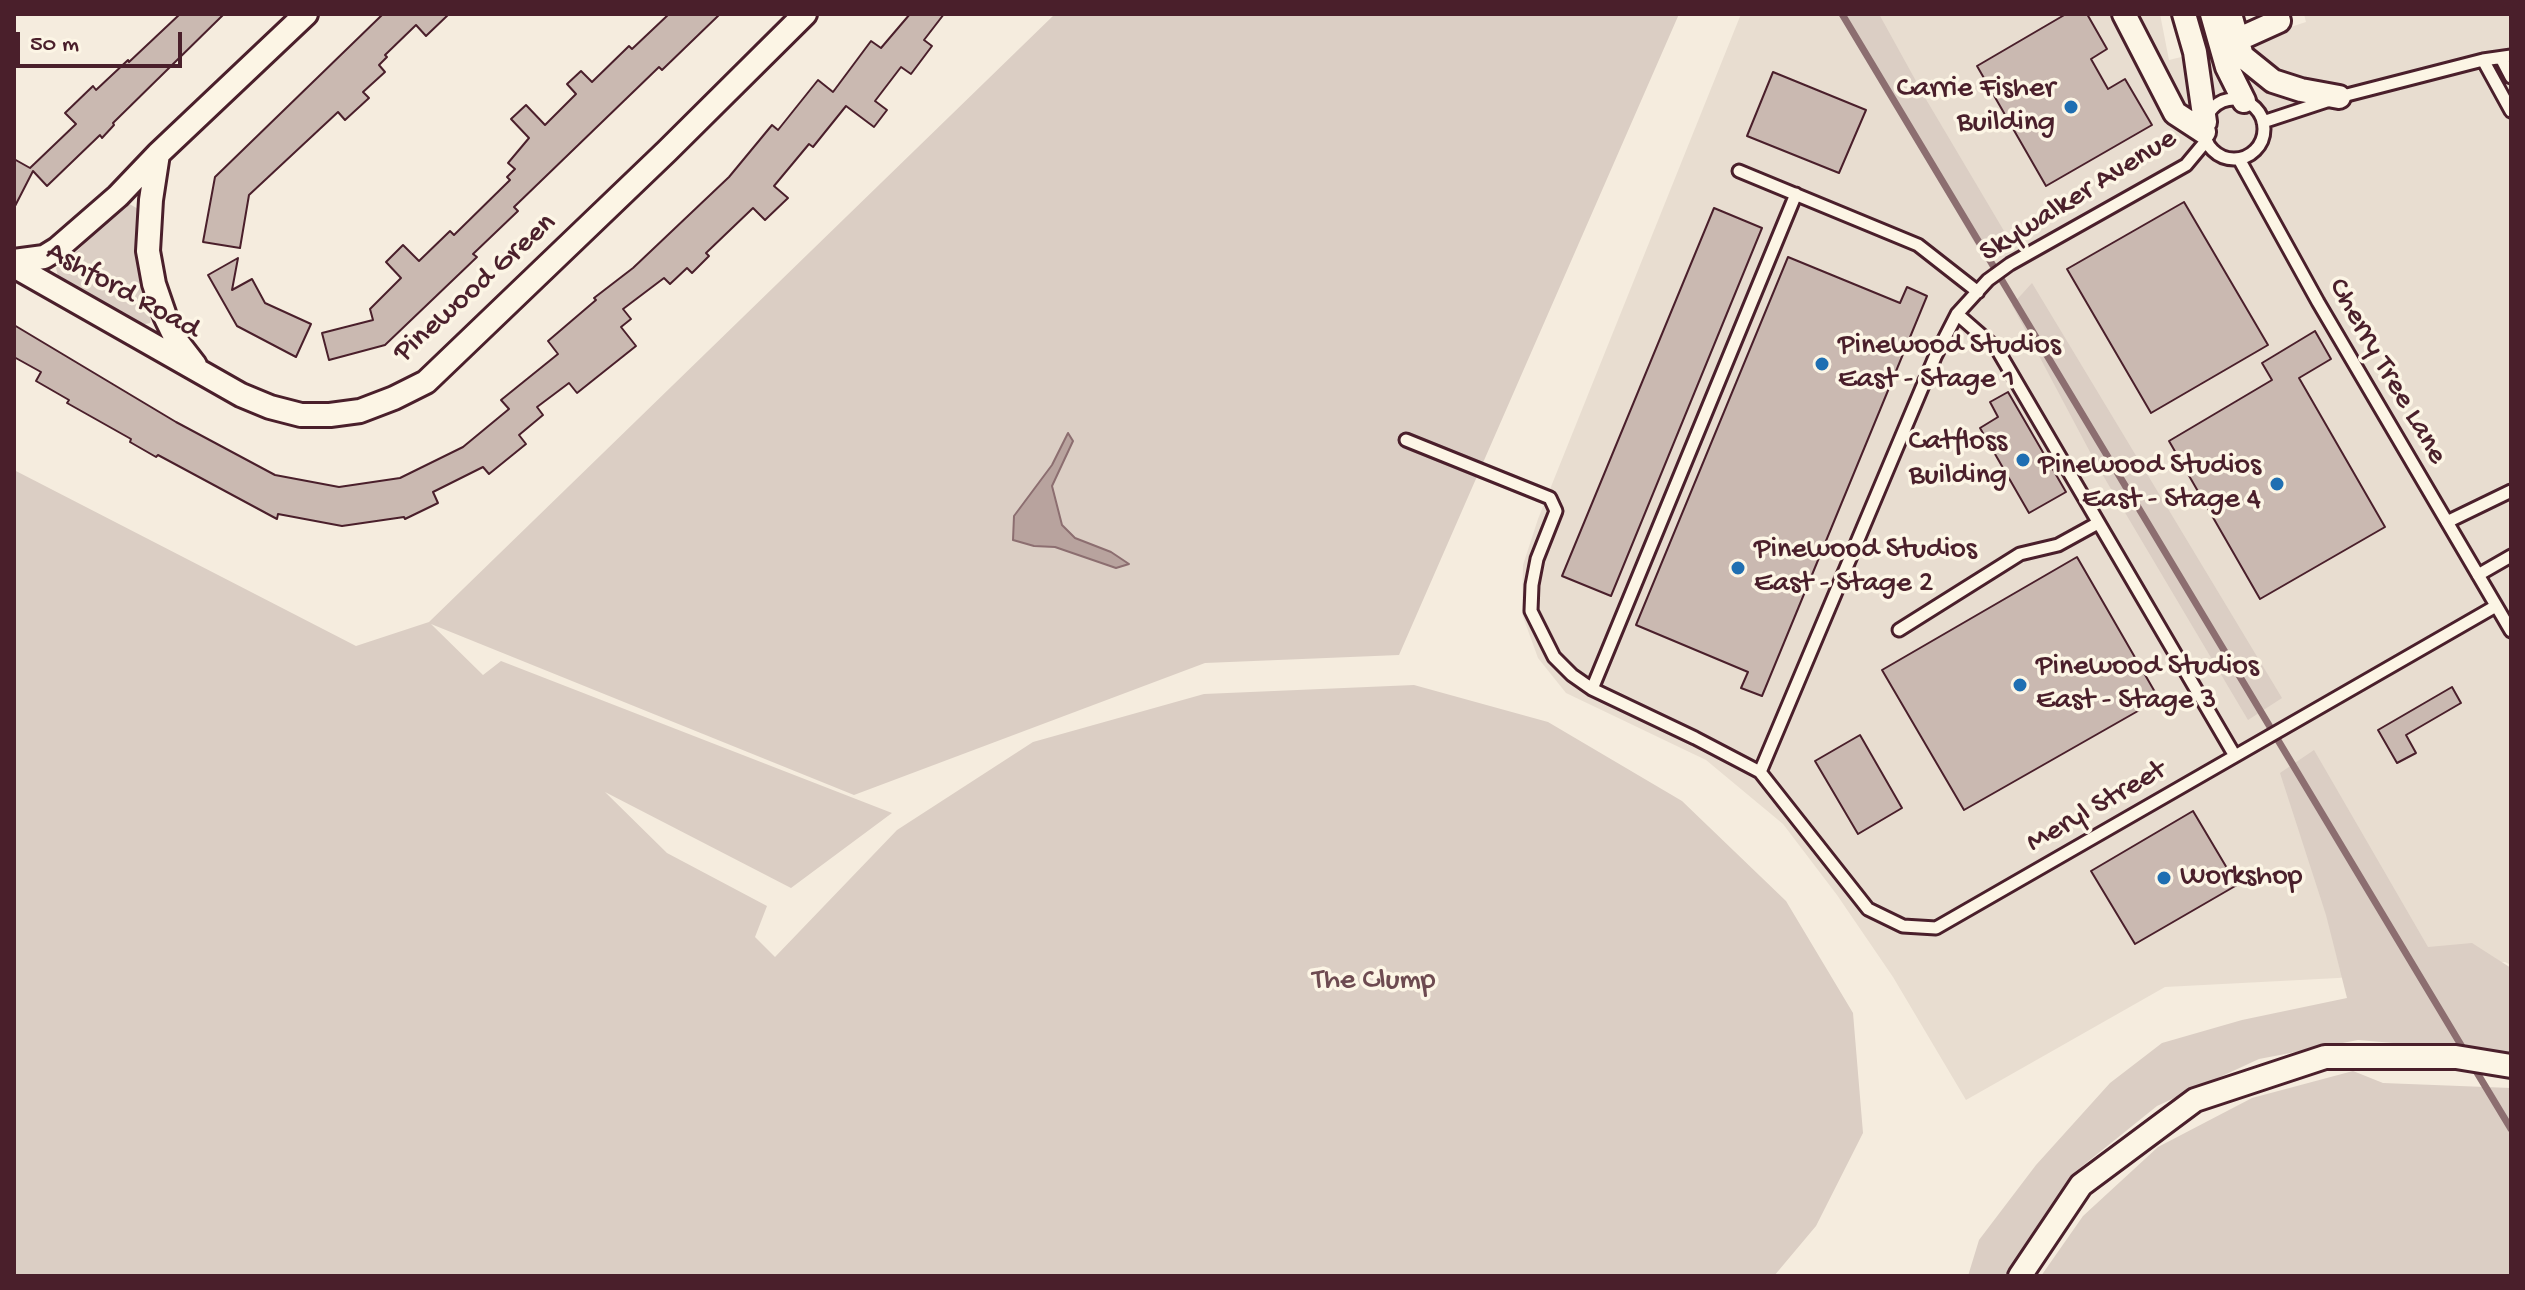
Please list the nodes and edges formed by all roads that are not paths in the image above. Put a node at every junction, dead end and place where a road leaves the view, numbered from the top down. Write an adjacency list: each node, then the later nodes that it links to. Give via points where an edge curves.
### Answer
1 (306, 14): 17 (street)
2 (805, 14): 24 (street, Pinewood Green, via 426,382 360,411 301,415 241,395)
3 (2124, 14): 16 (street, via 2175,113)
4 (2184, 14): 16 (street, via 2195,52)
5 (2212, 14): 13 (street, via 2227,67)
6 (2230, 14): 8 (street)
7 (2277, 14): 8 (street, via 2279,21)
8 (2237, 40): 12 (street, via 2242,56 2273,81)
9 (2506, 57): 10 (lane); 11 (lane)
10 (2483, 60): 12 (lane); 14 (lane)
11 (2511, 77)
12 (2339, 97): 15 (lane)
13 (2244, 101): 15 (lane); 16 (lane, via 2215,105)
14 (2511, 111)
15 (2263, 122): 18 (lane, via 2256,149)
16 (2205, 131): 18 (lane, via 2220,156); 22 (lane, Skywalker Avenue, via 2186,165 2010,264)
17 (158, 154): 21 (street, via 57,249); 24 (street, Pinewood Green, via 148,251 152,273 178,343)
18 (2239, 159): 27 (lane, Cherry Tree Lane)
19 (1739, 171): 20 (lane)
20 (1796, 194): 22 (lane, via 1918,245); 34 (lane)
21 (14, 264): 24 (street, Ashford Road)
22 (1978, 292): 23 (lane, Skywalker Avenue)
23 (1957, 314): 28 (lane, via 1997,349); 36 (lane, Skywalker Avenue)
24 (200, 371)
25 (1406, 440): 34 (lane, via 1550,498 1556,511 1537,559 1531,611 1554,657)
26 (2511, 491): 27 (lane)
27 (2447, 522): 30 (lane, Cherry Tree Lane)
28 (2098, 523): 32 (lane, via 2058,545 2020,554); 35 (lane)
29 (2511, 556): 30 (lane)
30 (2478, 575): 31 (lane, Cherry Tree Lane)
31 (2496, 606): 33 (lane, Cherry Tree Lane); 35 (lane, Meryl Street)
32 (1899, 630)
33 (2511, 631)
34 (1592, 689): 36 (lane)
35 (2235, 756): 36 (lane, Meryl Street, via 1936,928 1903,926 1868,909)
36 (1760, 772)
37 (2511, 1066): 38 (street, via 2456,1057 2325,1057 2195,1100 2081,1185)
38 (2020, 1276)

